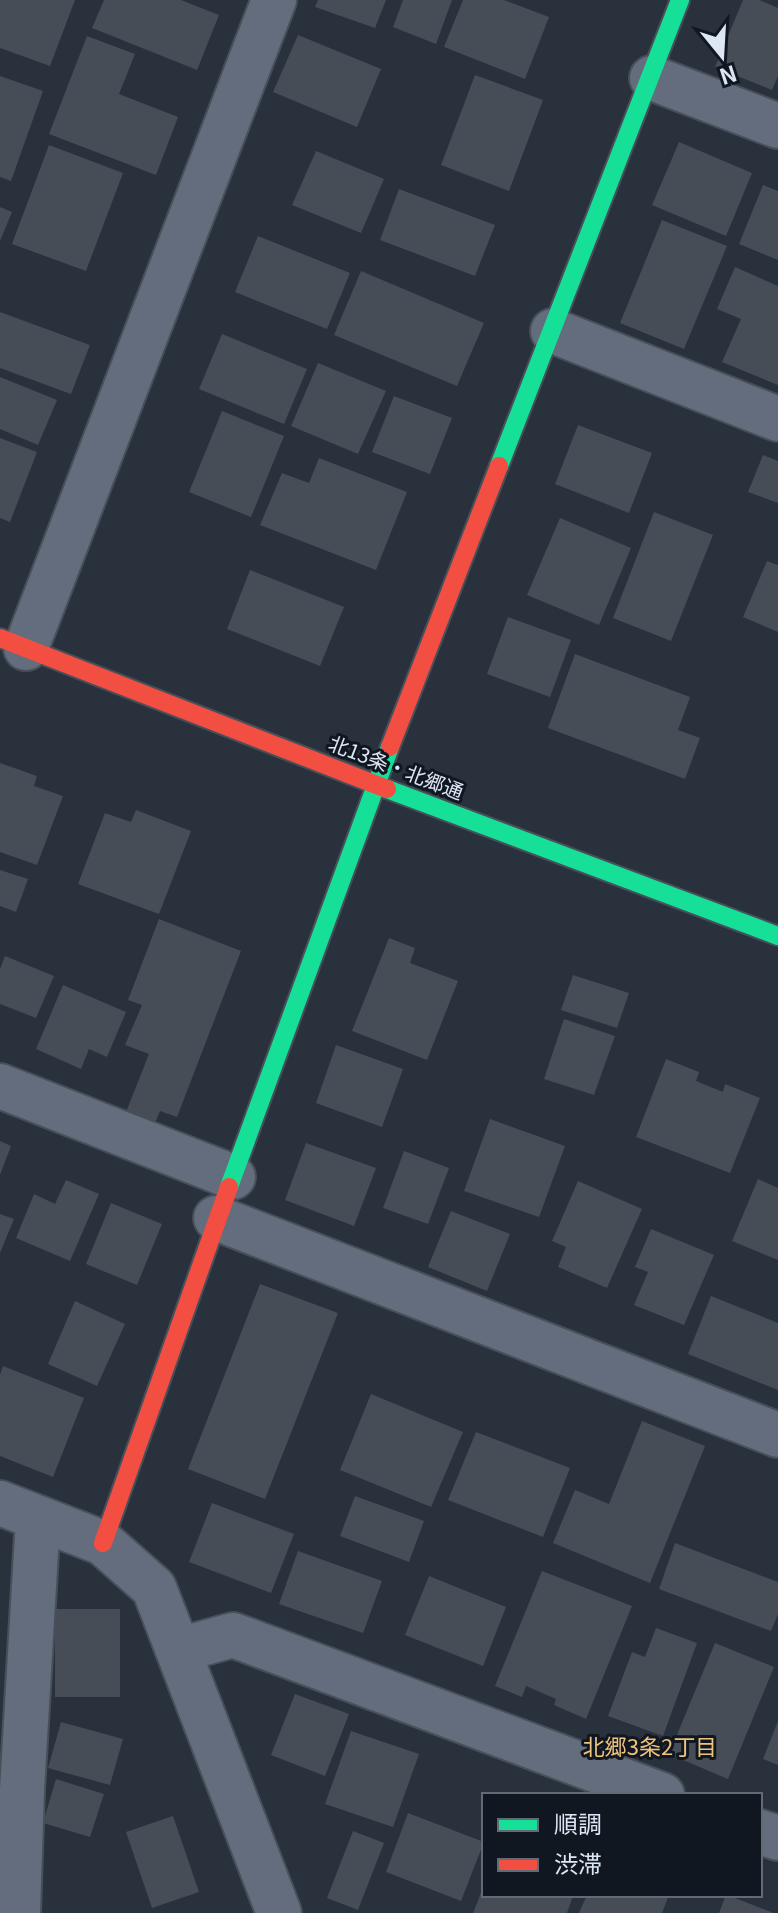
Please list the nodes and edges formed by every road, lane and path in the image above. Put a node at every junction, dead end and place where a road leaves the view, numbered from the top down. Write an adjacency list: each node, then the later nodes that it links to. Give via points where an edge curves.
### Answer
1 (274, 0): 7 (street)
2 (680, 0): 3 (street)
3 (652, 78): 4 (street); 5 (street)
4 (778, 126)
5 (553, 331): 6 (street); 8 (street)
6 (778, 419)
7 (13, 643): 8 (street, 北13条・北郷通)
8 (375, 785): 9 (street, 北13条・北郷通); 11 (street)
9 (778, 936)
10 (0, 1086): 11 (street)
11 (233, 1177): 12 (street)
12 (216, 1218): 13 (street); 15 (street)
13 (778, 1435)
14 (19, 1510): 15 (street); 17 (street)
15 (103, 1543): 16 (street, via 154,1588)
16 (179, 1650): 18 (street, via 233,1635); 20 (street)
17 (11, 1789): 19 (street)
18 (657, 1793)
19 (18, 1913)
20 (279, 1913)

